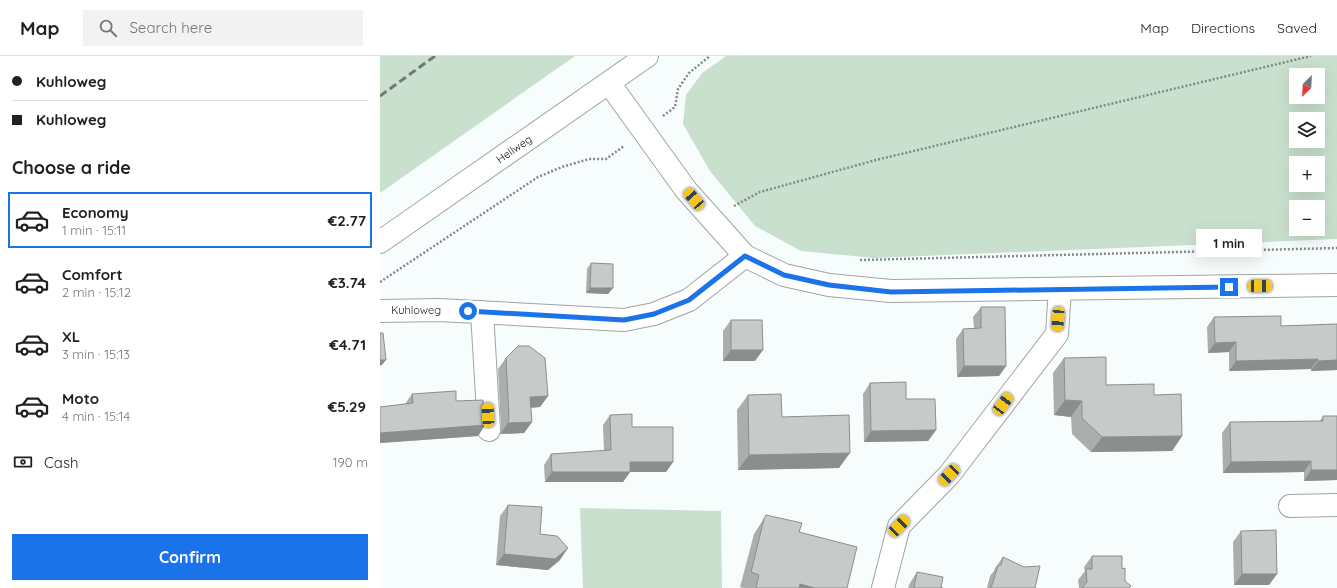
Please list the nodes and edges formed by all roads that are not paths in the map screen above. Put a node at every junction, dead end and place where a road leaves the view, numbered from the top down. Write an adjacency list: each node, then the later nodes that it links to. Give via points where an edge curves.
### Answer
1 (647, 56): 2 (street, Hellweg)
2 (609, 83): 3 (street, Hellweg); 4 (street, via 686,190)
3 (380, 242)
4 (745, 256): 6 (street, via 784,275 829,285 891,292); 8 (street, Kuhloweg, via 689,300 654,314 624,320)
5 (1337, 285): 6 (street)
6 (1060, 289): 12 (street, via 1057,334 949,475 899,526)
7 (380, 311): 8 (street, Kuhloweg)
8 (482, 312): 9 (street)
9 (489, 430)
10 (1337, 505): 11 (street)
11 (1290, 506)
12 (883, 588)

